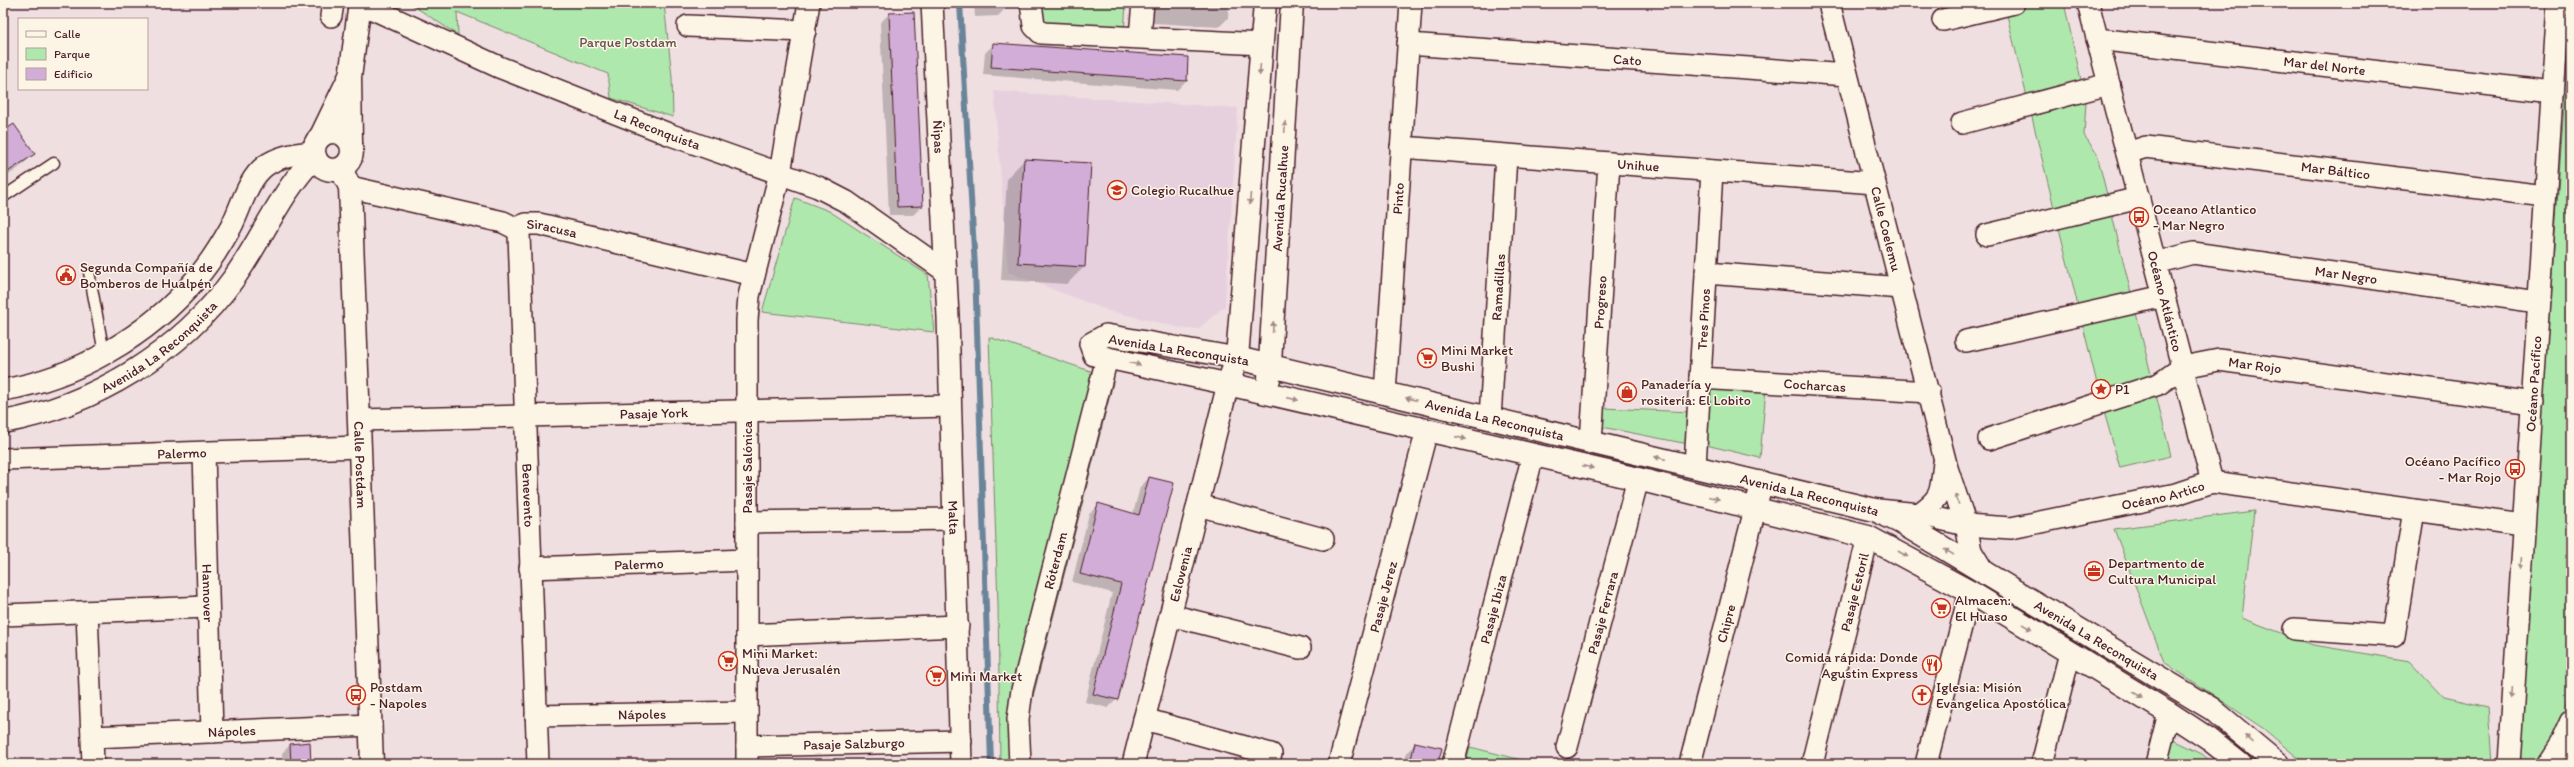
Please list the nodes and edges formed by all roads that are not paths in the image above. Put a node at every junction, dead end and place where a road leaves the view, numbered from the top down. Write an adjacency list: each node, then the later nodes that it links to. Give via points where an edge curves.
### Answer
1 (360, 3): 21 (street); 33 (street, La Reconquista, via 499,67 656,129)
2 (809, 3): 15 (street, Pasaje Salónica)
3 (932, 3): 42 (street, Ñipas)
4 (1031, 3): 16 (street, via 1034,26 1042,33)
5 (1143, 3): 16 (street)
6 (1266, 3): 18 (street)
7 (1292, 3): 53 (street, Avenida Rucalhue, one-way to 7)
8 (1411, 3): 19 (street, Pinto)
9 (1829, 3): 20 (street, Calle Coelemu)
10 (2014, 3): 13 (street)
11 (2088, 3): 17 (street, Océano Atlántico)
12 (2558, 3): 23 (street, Océano Pacífico)
13 (1943, 20)
14 (688, 26): 15 (street)
15 (805, 31): 33 (street, Pasaje Salónica)
16 (1140, 36): 18 (street)
17 (2097, 39): 22 (street, Océano Atlántico); 23 (street, Mar del Norte)
18 (1262, 44): 52 (street, one-way to 52)
19 (1408, 44): 20 (street, Cato); 26 (street, Pinto)
20 (1847, 75): 35 (street, Calle Coelemu)
21 (350, 77): 25 (street); 27 (street)
22 (2109, 84): 24 (street); 28 (street, Océano Atlántico)
23 (2552, 92): 36 (street, Océano Pacífico)
24 (1962, 123)
25 (351, 143): 27 (street, via 344,135 335,132); 34 (street, via 352,151)
26 (1401, 147): 29 (street, Unihue); 60 (street, Pinto)
27 (316, 148): 34 (street, via 323,168); 50 (street, Avenida La Reconquista, via 290,155 264,167 252,182 220,246 195,280 153,321); 67 (street, Avenida La Reconquista, via 234,278 198,321 138,367 102,388 45,412)
28 (2127, 153): 36 (street, Mar Báltico, via 2146,147); 38 (street, Océano Atlántico)
29 (1506, 156): 31 (street, Unihue); 65 (street, Ramadillas)
30 (54, 163): 37 (lane)
31 (1609, 163): 32 (street, Unihue); 70 (street, Progreso)
32 (1712, 171): 35 (street, Unihue); 44 (street, Tres Pinos)
33 (780, 173): 42 (street, La Reconquista, via 818,187 847,202); 45 (street, Pasaje Salónica)
34 (345, 178): 39 (street, Siracusa, via 503,222); 66 (street, Calle Postdam)
35 (1875, 183): 46 (street, Calle Coelemu)
36 (2545, 196): 48 (street, Océano Pacífico)
37 (3, 198)
38 (2139, 198): 40 (street); 41 (street, Océano Atlántico)
39 (515, 228): 45 (street, Siracusa, via 526,224 539,224); 64 (street, Benevento, via 520,239)
40 (1987, 235)
41 (2155, 263): 47 (street, Océano Atlántico); 48 (street, Mar Negro, via 2193,253)
42 (945, 271): 62 (street, Malta)
43 (88, 272): 50 (lane)
44 (1706, 273): 46 (street); 55 (street, Tres Pinos)
45 (754, 275): 63 (street, Pasaje Salónica, via 747,320)
46 (1902, 288): 58 (street, Calle Coelemu)
47 (2164, 296): 49 (street); 54 (street, Océano Atlántico)
48 (2538, 302): 61 (street, Océano Pacífico)
49 (1966, 341)
50 (104, 353): 57 (street, Avenida La Reconquista, via 60,375)
51 (1107, 358): 52 (street, Avenida La Reconquista, via 1094,355 1090,344 1106,335); 56 (street, Avenida La Reconquista, one-way to 56); 120 (street, Róterdam, via 1022,690 1018,719)
52 (1237, 358): 53 (street, Avenida La Reconquista); 56 (street)
53 (1271, 366): 59 (street, Avenida Rucalhue); 60 (street, Avenida La Reconquista)
54 (2182, 368): 61 (street, Mar Rojo, via 2219,360); 69 (street, Mar Rojo, via 2159,384); 79 (street, Océano Atlántico)
55 (1700, 378): 58 (street, Cocharcas); 76 (street, Tres Pinos)
56 (1228, 384): 59 (street, Avenida La Reconquista); 80 (street, Eslovenia)
57 (3, 390)
58 (1929, 392): 74 (street, Calle Coelemu)
59 (1268, 393): 68 (street, Avenida La Reconquista, one-way to 68)
60 (1385, 393): 65 (street, Avenida La Reconquista, one-way to 60)
61 (2533, 403): 88 (street, Océano Pacífico)
62 (950, 406): 63 (street, Pasaje York); 85 (street, Malta)
63 (747, 410): 64 (street, Pasaje York); 86 (street, Pasaje Salónica)
64 (524, 416): 66 (street, Pasaje York); 92 (street, Benevento)
65 (1490, 418): 70 (street, Avenida La Reconquista)
66 (359, 420): 71 (street, Calle Postdam)
67 (3, 422)
68 (1427, 430): 73 (street, Avenida La Reconquista, one-way to 73); 122 (street, Pasaje Jerez)
69 (1989, 439)
70 (1591, 442): 76 (street, Avenida La Reconquista, one-way to 70)
71 (360, 447): 72 (street, Palermo); 109 (street, Calle Postdam)
72 (204, 453): 75 (street, Palermo); 95 (street, Hannover)
73 (1533, 455): 77 (street, Avenida La Reconquista, one-way to 77); 123 (street, Pasaje Ibiza)
74 (1945, 455): 84 (street, Calle Coelemu, via 1935,502); 87 (street, Calle Coelemu, one-way to 74)
75 (3, 459)
76 (1695, 466): 78 (street, Avenida La Reconquista)
77 (1638, 478): 81 (street, Avenida La Reconquista, one-way to 81); 113 (street, Pasaje Ferrara)
78 (1762, 482): 81 (street, Chipre); 82 (street, Avenida La Reconquista)
79 (2212, 482): 83 (street, Océano Artico); 87 (street, Océano Artico, via 2176,494 2011,528)
80 (1198, 505): 90 (street); 98 (street, Eslovenia)
81 (1756, 509): 89 (street, Avenida La Reconquista); 124 (street, Chipre)
82 (1875, 510): 84 (street, Océano Artico); 93 (street, Avenida La Reconquista, one-way to 82, via 1889,515)
83 (2414, 510): 88 (street, Océano Artico); 100 (street, via 2394,636)
84 (1919, 514): 87 (street, Océano Artico)
85 (954, 519): 86 (street); 99 (street, Malta)
86 (747, 522): 91 (street, Pasaje Salónica)
87 (1966, 525): 93 (street, Calle Coelemu, via 1971,551)
88 (2523, 525): 131 (street, Océano Pacífico, one-way to 131)
89 (1868, 536): 94 (street, Avenida La Reconquista, one-way to 94); 125 (street, Pasaje Estoril)
90 (1323, 539)
91 (747, 560): 92 (street, Palermo); 101 (street, Pasaje Salónica)
92 (530, 568): 106 (street, Benevento)
93 (1985, 574): 130 (street, Avenida La Reconquista, one-way to 93, via 2218,713)
94 (1970, 592): 103 (street, Avenida La Reconquista, one-way to 103); 126 (street)
95 (208, 607): 96 (street); 110 (street, Hannover)
96 (87, 612): 97 (street); 111 (street)
97 (3, 615)
98 (1170, 615): 102 (street); 107 (street, Eslovenia)
99 (958, 626): 101 (street); 112 (street, Malta)
100 (2294, 628)
101 (747, 634): 104 (street, Pasaje Salónica)
102 (1300, 648)
103 (2070, 653): 105 (street, Avenida La Reconquista, one-way to 105); 127 (street)
104 (747, 712): 106 (street, Nápoles); 115 (street, Pasaje Salónica)
105 (2169, 714): 128 (street); 129 (street, Avenida La Reconquista, via 2210,740)
106 (536, 716): 118 (street, Benevento)
107 (1144, 719): 114 (street); 121 (street, Eslovenia)
108 (2571, 722): 132 (street)
109 (371, 725): 110 (street, Nápoles); 117 (street, Calle Postdam)
110 (212, 732): 111 (street, Nápoles)
111 (92, 737): 116 (street)
112 (961, 740): 115 (street, Pasaje Salzburgo); 119 (street, Malta)
113 (1567, 747)
114 (1271, 754)
115 (747, 755)
116 (93, 764)
117 (372, 764)
118 (538, 764)
119 (962, 764)
120 (1020, 764)
121 (1133, 764)
122 (1339, 764)
123 (1453, 764)
124 (1690, 764)
125 (1812, 764)
126 (1926, 764)
127 (2042, 764)
128 (2156, 764)
129 (2240, 764)
130 (2278, 764)
131 (2509, 764)
132 (2548, 764)

